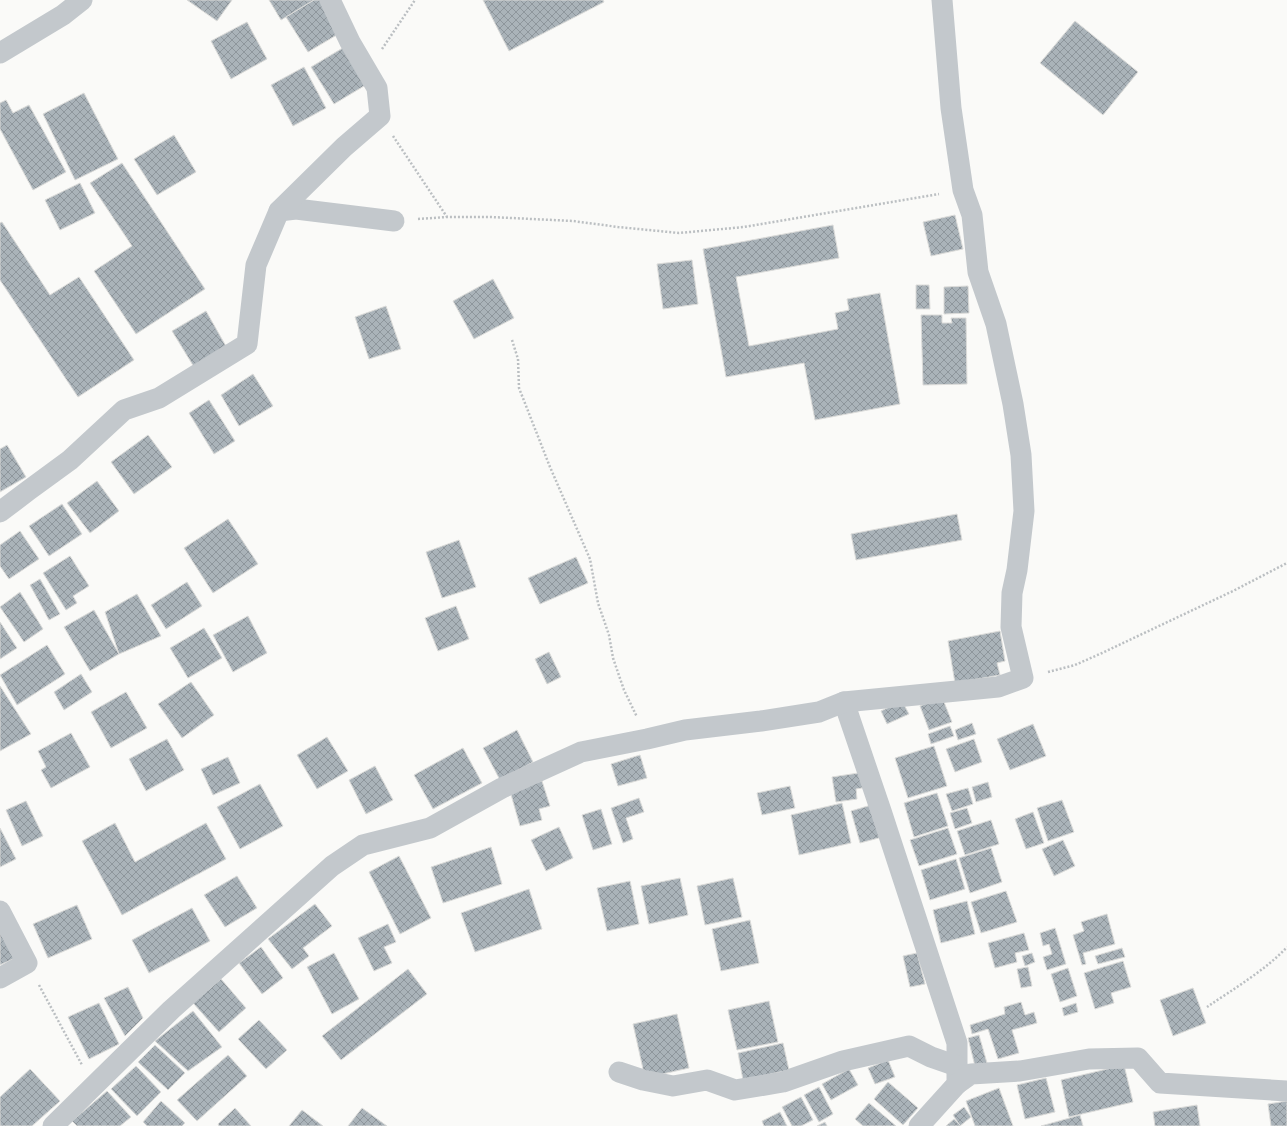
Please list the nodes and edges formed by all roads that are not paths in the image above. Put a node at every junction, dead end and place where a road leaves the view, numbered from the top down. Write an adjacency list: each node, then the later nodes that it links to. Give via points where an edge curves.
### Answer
1 (82, 0): 4 (street, via 64,15)
2 (330, 0): 5 (street, via 376,88 380,116)
3 (942, 0): 8 (street, via 951,108 963,190 972,215 978,272 996,324 1014,404 1021,455 1024,511 1012,593 1011,627 1023,678 998,687)
4 (0, 53)
5 (279, 211): 6 (street, via 296,209); 7 (street, via 256,265 247,344 159,398 124,410 70,460)
6 (394, 221)
7 (0, 512)
8 (844, 702): 12 (street, via 957,1043); 14 (street, via 819,712 685,730 581,752 502,788 430,828 363,845 332,866 171,1010)
9 (0, 911): 10 (street, via 27,963)
10 (0, 978)
11 (619, 1072): 12 (street, via 673,1086 707,1080 735,1090 783,1082 843,1061 909,1046)
12 (957, 1075): 13 (street, via 1020,1072 1089,1059 1138,1058 1160,1083); 15 (street)
13 (1287, 1091)
14 (53, 1126)
15 (919, 1126)

